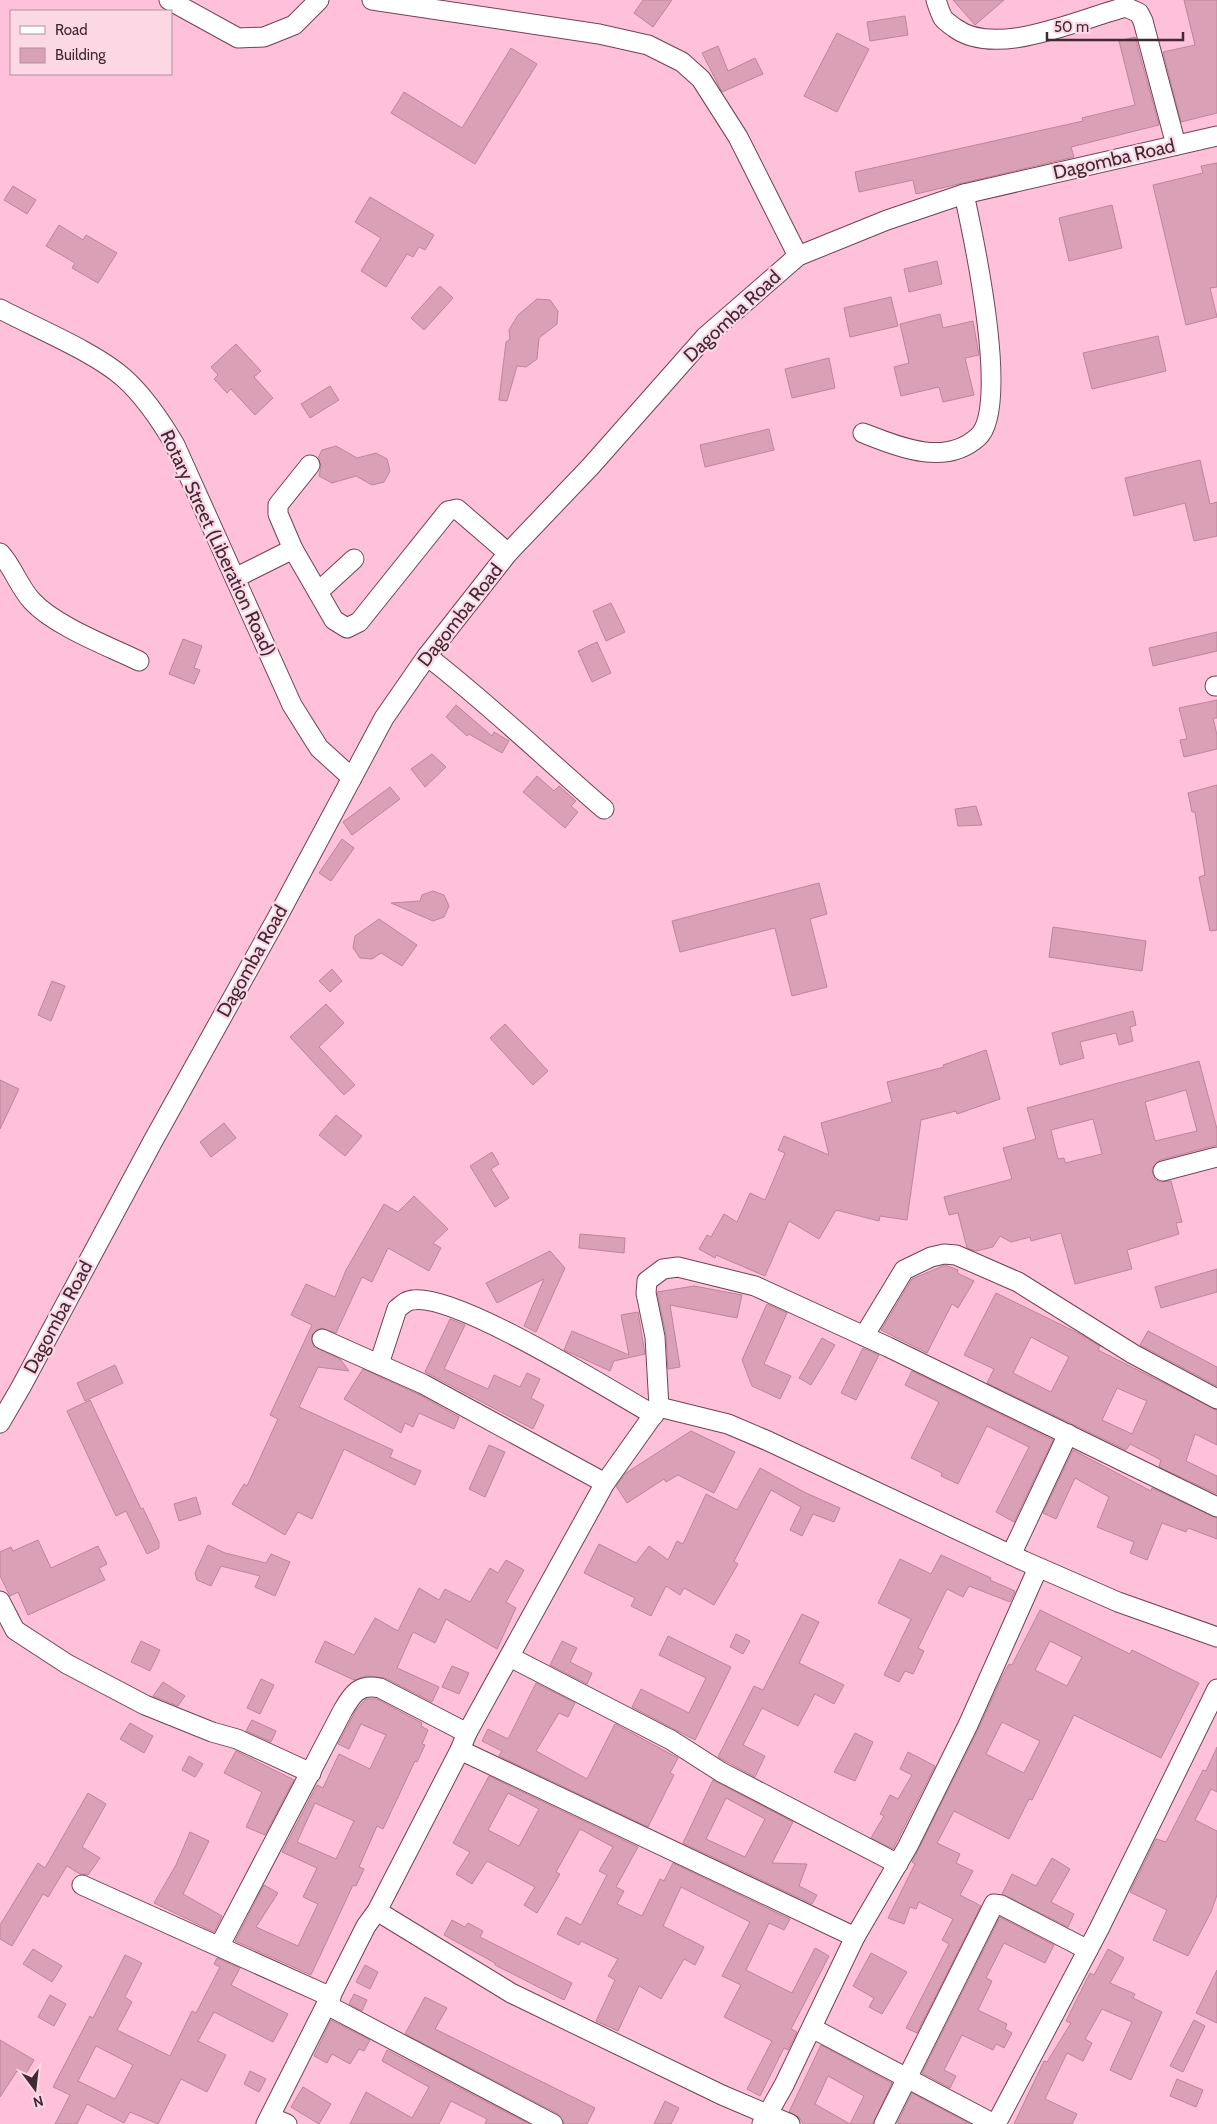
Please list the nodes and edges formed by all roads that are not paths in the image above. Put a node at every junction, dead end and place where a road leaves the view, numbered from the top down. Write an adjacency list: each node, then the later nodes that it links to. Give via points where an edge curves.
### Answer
1 (170, 0): 2 (street, via 238,38 264,37 294,25)
2 (319, 0)
3 (372, 0): 8 (street, via 599,34 648,45 682,62 701,79 738,137)
4 (936, 0): 6 (street, via 944,19 962,33 986,38 1019,38 1088,21 1126,7 1139,13)
5 (1217, 136): 6 (street, Dagomba Road)
6 (1176, 145): 7 (street, Dagomba Road)
7 (964, 194): 8 (street, Dagomba Road, via 887,220); 10 (street, via 982,280 989,344 989,414 980,436 962,447 932,453 901,448)
8 (798, 256): 14 (street, Dagomba Road, via 705,337 591,466)
9 (0, 309): 16 (street, Rotary Street (Liberation Road), via 96,359 123,377 144,400 162,421 175,445)
10 (863, 433)
11 (310, 465): 12 (street, via 278,505 278,514)
12 (293, 548): 16 (street); 17 (street)
13 (0, 553): 19 (street, via 31,600 49,616)
14 (508, 553): 17 (street, via 457,510 448,511 353,626 347,628 334,620); 18 (street, Dagomba Road)
15 (354, 559): 17 (street)
16 (235, 578): 20 (street, Rotary Street (Liberation Road), via 292,705 319,748)
17 (318, 592)
18 (427, 656): 20 (street, Dagomba Road, via 384,718); 21 (street)
19 (139, 661)
20 (352, 778): 29 (street, Dagomba Road)
21 (604, 809)
22 (1217, 1157): 23 (street)
23 (1163, 1171)
24 (864, 1336): 27 (street, via 904,1270 931,1257 956,1255 1018,1282 1133,1354); 28 (street, via 755,1286 678,1267 663,1269 647,1281 646,1294 654,1337); 30 (street)
25 (322, 1339): 26 (street)
26 (379, 1364): 28 (street, via 397,1309 413,1300 424,1300 458,1308); 31 (street, via 424,1384)
27 (1217, 1399)
28 (657, 1411): 31 (street); 33 (street, via 728,1424)
29 (0, 1423)
30 (1068, 1434): 32 (street); 33 (street)
31 (605, 1483): 37 (street)
32 (1217, 1507)
33 (1011, 1555): 34 (street)
34 (1038, 1568): 36 (street, via 1118,1602); 41 (street, via 968,1725)
35 (0, 1602): 40 (street, via 15,1630 67,1664 145,1705 237,1739)
36 (1217, 1637)
37 (510, 1657): 39 (street); 41 (street)
38 (1217, 1689): 46 (street)
39 (463, 1742): 40 (street, via 380,1688 368,1686 351,1696); 43 (street); 44 (street)
40 (311, 1773): 45 (street)
41 (898, 1864): 44 (street)
42 (82, 1885): 45 (street)
43 (377, 1911): 47 (street, via 366,1926); 50 (street, via 511,1993)
44 (855, 1937): 48 (street)
45 (220, 1945): 47 (street)
46 (1088, 1950): 49 (street, via 1001,1904 994,1904); 55 (street)
47 (329, 2001): 51 (street); 52 (street)
48 (812, 2028): 49 (street); 50 (street)
49 (907, 2079): 54 (street); 55 (street)
50 (765, 2119): 53 (street)
51 (274, 2122)
52 (553, 2124)
53 (790, 2124)
54 (884, 2124)
55 (995, 2124)

